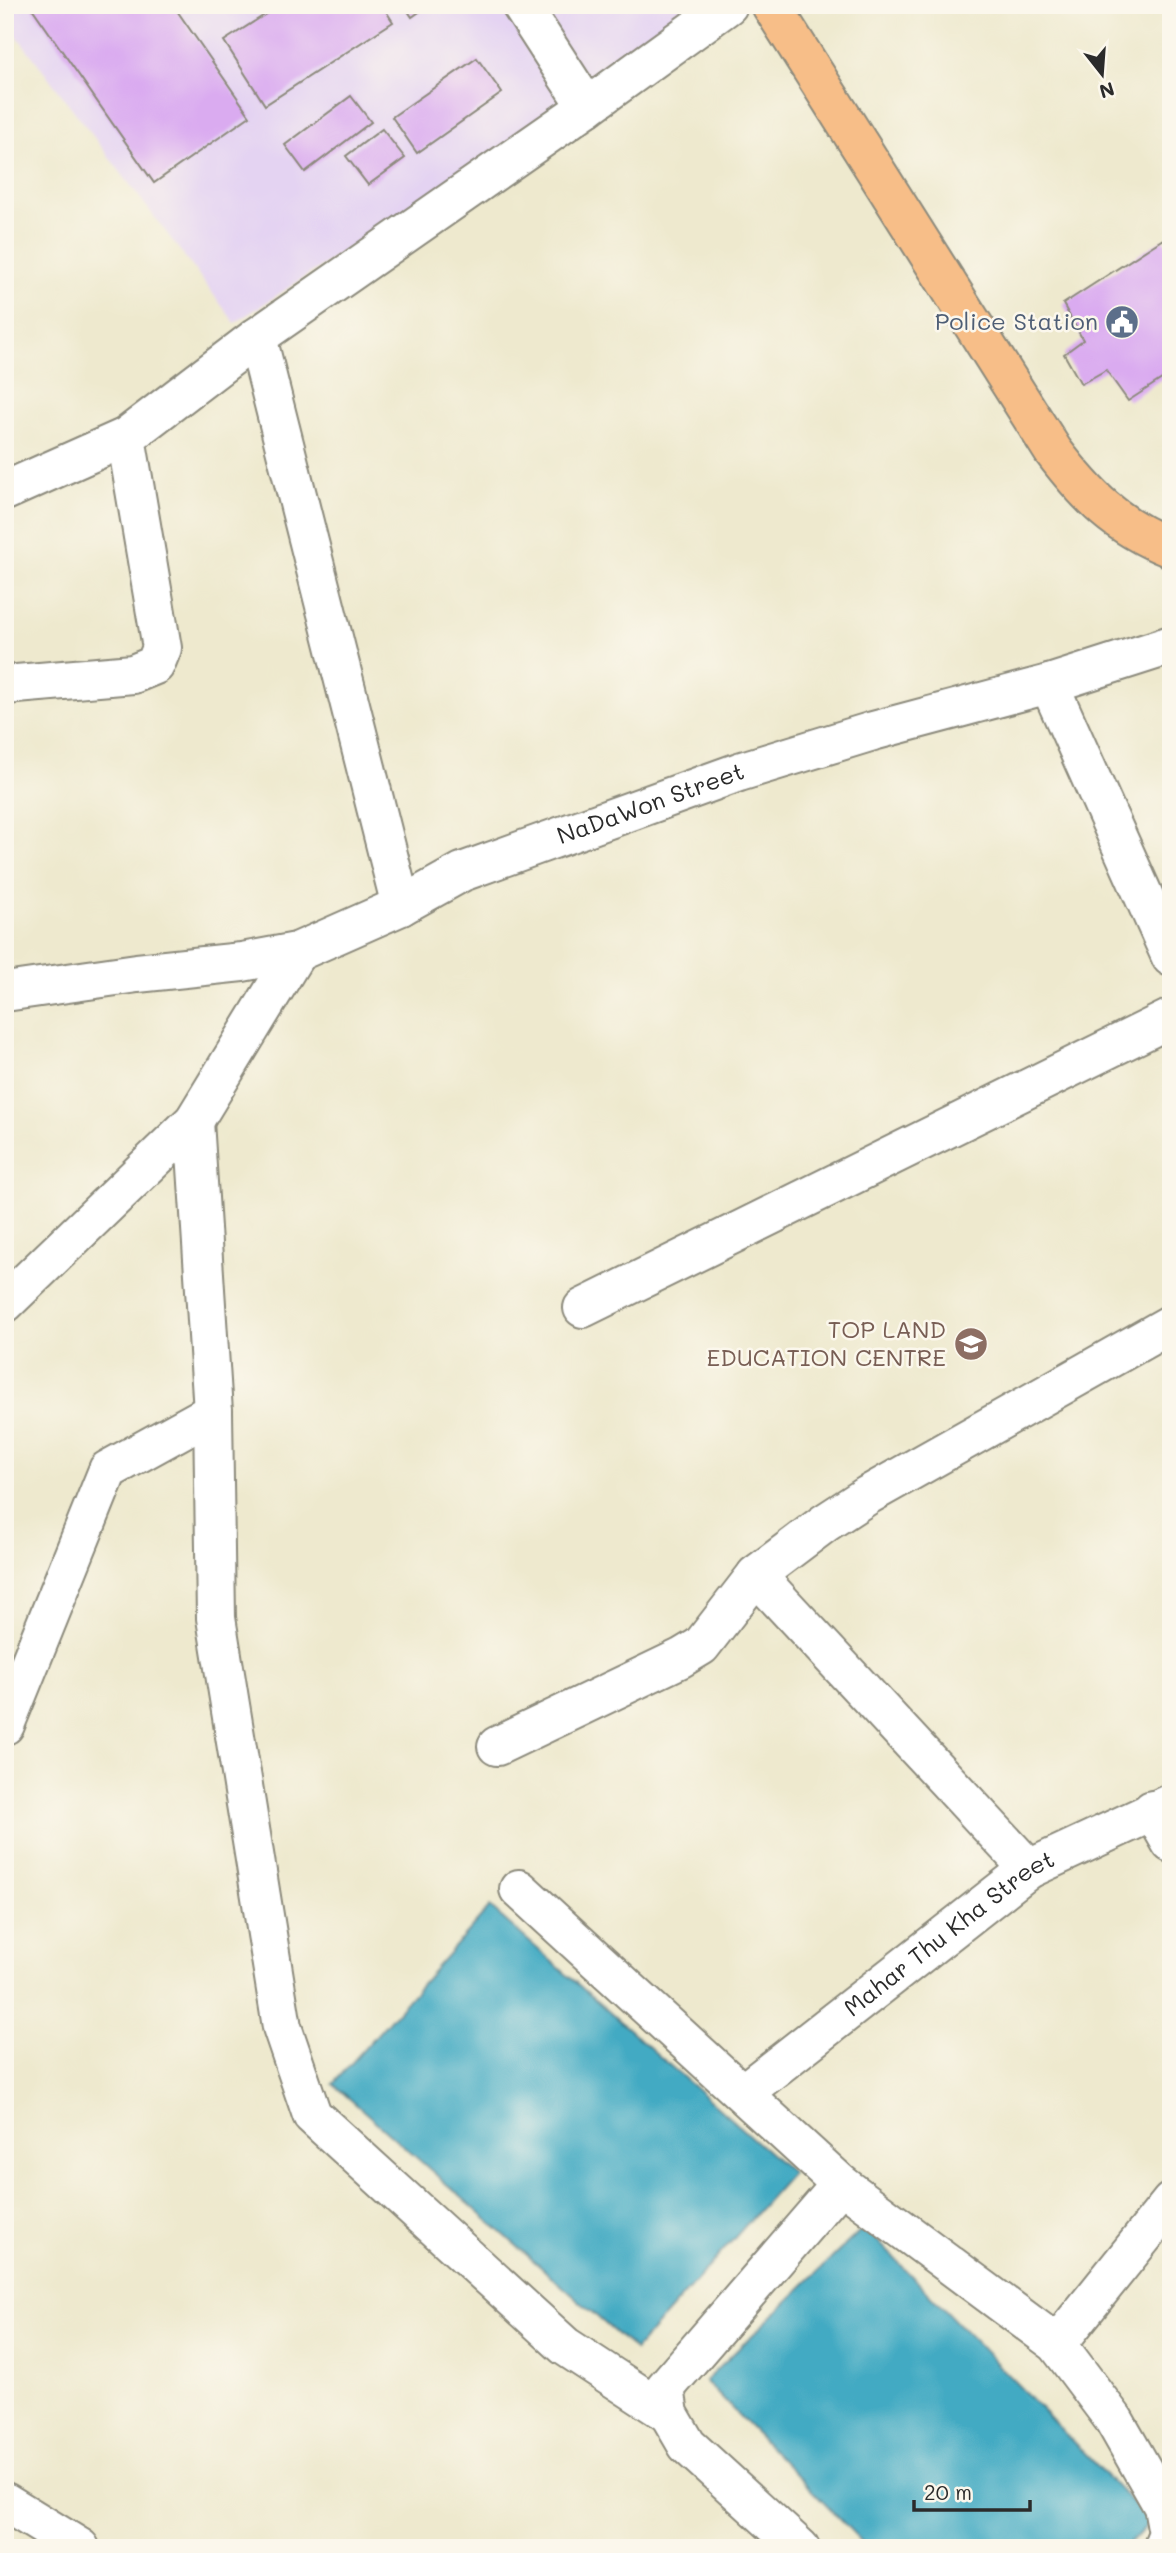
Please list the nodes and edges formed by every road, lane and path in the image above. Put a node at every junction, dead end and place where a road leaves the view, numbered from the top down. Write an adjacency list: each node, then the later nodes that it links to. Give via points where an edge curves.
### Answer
1 (521, 5): 4 (street)
2 (728, 5): 4 (street)
3 (771, 5): 8 (main road, via 1053,451 1105,511 1132,531)
4 (587, 107): 5 (street)
5 (257, 337): 6 (street); 12 (street)
6 (126, 437): 7 (street); 11 (street, via 162,648 155,665 133,674)
7 (5, 491)
8 (1171, 548)
9 (1171, 645): 10 (street, NaDaWon Street)
10 (1049, 684): 12 (street, NaDaWon Street, via 740,772 462,873); 14 (street)
11 (5, 685)
12 (401, 906): 13 (street, NaDaWon Street)
13 (297, 951): 15 (street, NaDaWon Street); 17 (street)
14 (1171, 957)
15 (5, 992)
16 (1171, 1018): 19 (street)
17 (194, 1121): 18 (street); 21 (street)
18 (5, 1303)
19 (583, 1308)
20 (1171, 1324): 22 (street, via 868,1494)
21 (213, 1412): 23 (street, via 108,1471); 32 (street, via 216,1618 282,2027 312,2115 565,2346)
22 (756, 1574): 24 (street, via 701,1646); 26 (street)
23 (5, 1725)
24 (497, 1746)
25 (1165, 1819): 26 (street, Mahar Thu Kha Street)
26 (1029, 1869): 28 (street, Mahar Thu Kha Street)
27 (519, 1889): 28 (street)
28 (743, 2093): 29 (street)
29 (841, 2184): 31 (street); 32 (street, via 665,2388)
30 (1171, 2202): 31 (street)
31 (1057, 2344): 36 (street, via 1114,2420 1163,2506 1168,2533)
32 (670, 2414): 35 (street, via 687,2445)
33 (5, 2502): 34 (street)
34 (80, 2548)
35 (800, 2548)
36 (1162, 2548)

